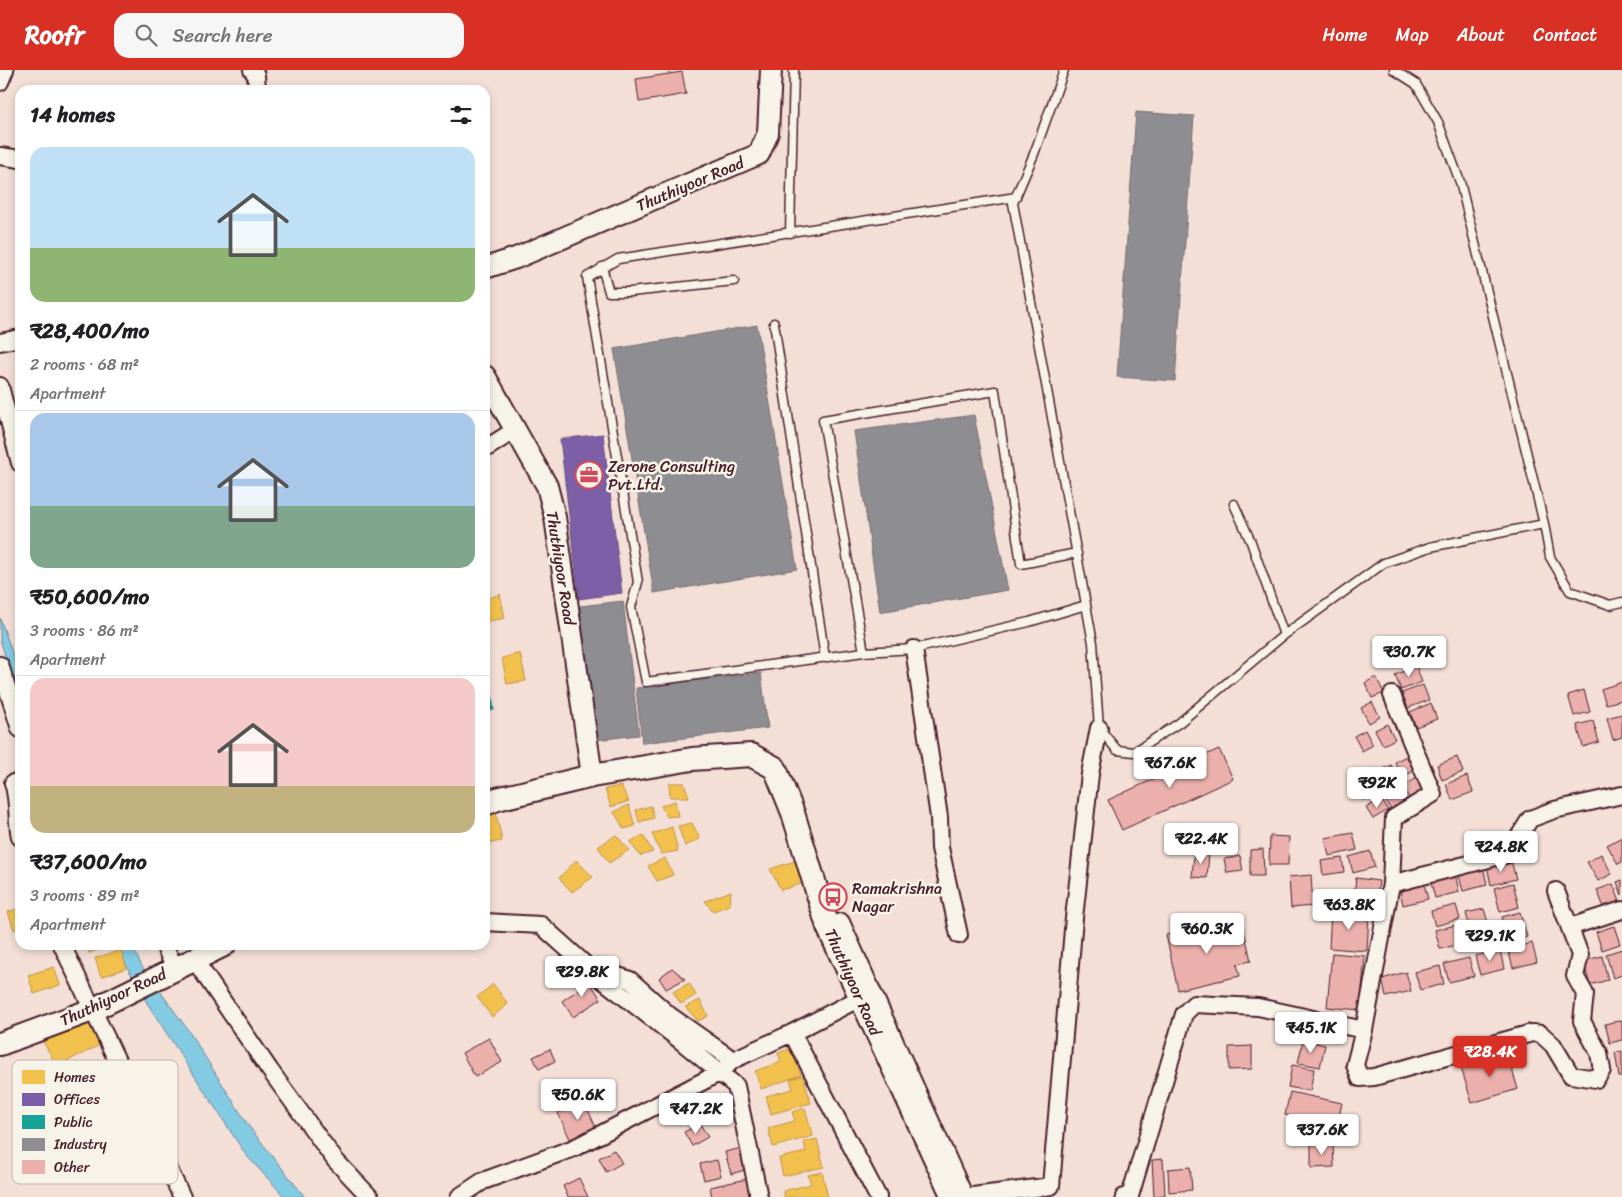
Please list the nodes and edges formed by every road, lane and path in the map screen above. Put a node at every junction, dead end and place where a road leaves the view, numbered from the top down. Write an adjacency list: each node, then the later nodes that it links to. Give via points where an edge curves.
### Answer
1 (5, 70): 7 (street)
2 (252, 70): 8 (street)
3 (771, 70): 13 (street, Thuthiyoor Road, via 768,133 759,154)
4 (794, 70): 12 (lane)
5 (1064, 70): 11 (lane)
6 (1394, 70): 25 (lane, via 1416,84 1438,122 1460,182)
7 (0, 82)
8 (257, 85)
9 (0, 156): 10 (street)
10 (15, 158)
11 (1016, 197): 12 (lane); 26 (lane, via 1014,203)
12 (790, 232): 14 (lane, via 618,259)
13 (490, 266)
14 (602, 267): 15 (lane, via 610,292); 32 (lane, via 587,277 638,582 631,607 646,682)
15 (734, 282)
16 (774, 323): 32 (lane)
17 (15, 339): 18 (street)
18 (0, 342)
19 (490, 385): 21 (street, Thuthiyoor Road)
20 (0, 386): 22 (street)
21 (516, 430): 23 (street); 37 (street, Thuthiyoor Road, via 547,486 555,517)
22 (15, 444)
23 (490, 446)
24 (1234, 504): 29 (lane)
25 (1544, 524): 27 (lane, via 1550,557 1570,591 1610,606); 29 (lane, via 1430,546 1384,563)
26 (1077, 553): 28 (lane); 31 (lane, via 1021,564 995,391 823,420)
27 (1622, 602)
28 (1086, 605): 30 (lane); 36 (lane, via 1093,643)
29 (1284, 635): 36 (lane, via 1178,723 1134,752 1117,750)
30 (914, 649): 31 (lane); 46 (street, via 939,817 940,848)
31 (864, 652): 32 (lane)
32 (825, 658)
33 (0, 665): 35 (street)
34 (1392, 695): 40 (street, via 1433,794 1394,818)
35 (15, 713)
36 (1099, 728): 45 (street, via 1090,774 1074,918 1051,1186 965,1196 841,922)
37 (592, 776): 39 (main road, Thuthiyoor Road); 45 (main road, Thuthiyoor Road, via 692,759 751,755 775,768 793,813)
38 (1622, 795): 40 (street, via 1554,810 1530,819 1508,854)
39 (490, 802)
40 (1391, 884): 54 (street)
41 (1556, 891): 44 (street)
42 (1622, 910): 44 (street)
43 (490, 922): 50 (street, via 541,925)
44 (1570, 926): 54 (street, via 1580,955 1575,976 1585,994 1582,1021 1599,1053 1602,1070 1596,1079 1571,1075 1552,1044 1541,1034 1532,1033 1374,1077 1360,1078 1355,1065)
45 (828, 927): 52 (main road, Thuthiyoor Road)
46 (959, 935)
47 (64, 950): 53 (street)
48 (167, 950): 51 (street)
49 (214, 950): 51 (main road, Thuthiyoor Road)
50 (584, 965): 58 (street, via 630,980 669,1015); 59 (street)
51 (178, 967): 53 (main road, Thuthiyoor Road); 62 (street, via 269,1069 335,1160)
52 (860, 998): 55 (street); 66 (main road, Thuthiyoor Road)
53 (92, 1010): 56 (main road, Thuthiyoor Road); 57 (street)
54 (1364, 1030): 67 (street, via 1258,1007 1194,1004 1184,1014 1130,1196)
55 (792, 1033): 58 (street); 65 (street)
56 (0, 1044)
57 (116, 1060)
58 (733, 1060): 59 (street)
59 (719, 1073): 63 (street, via 574,1148 483,1181); 64 (street, via 736,1086)
60 (176, 1184): 61 (street)
61 (182, 1197)
62 (370, 1197)
63 (459, 1197)
64 (759, 1197)
65 (878, 1197)
66 (953, 1197)
67 (1124, 1197)

